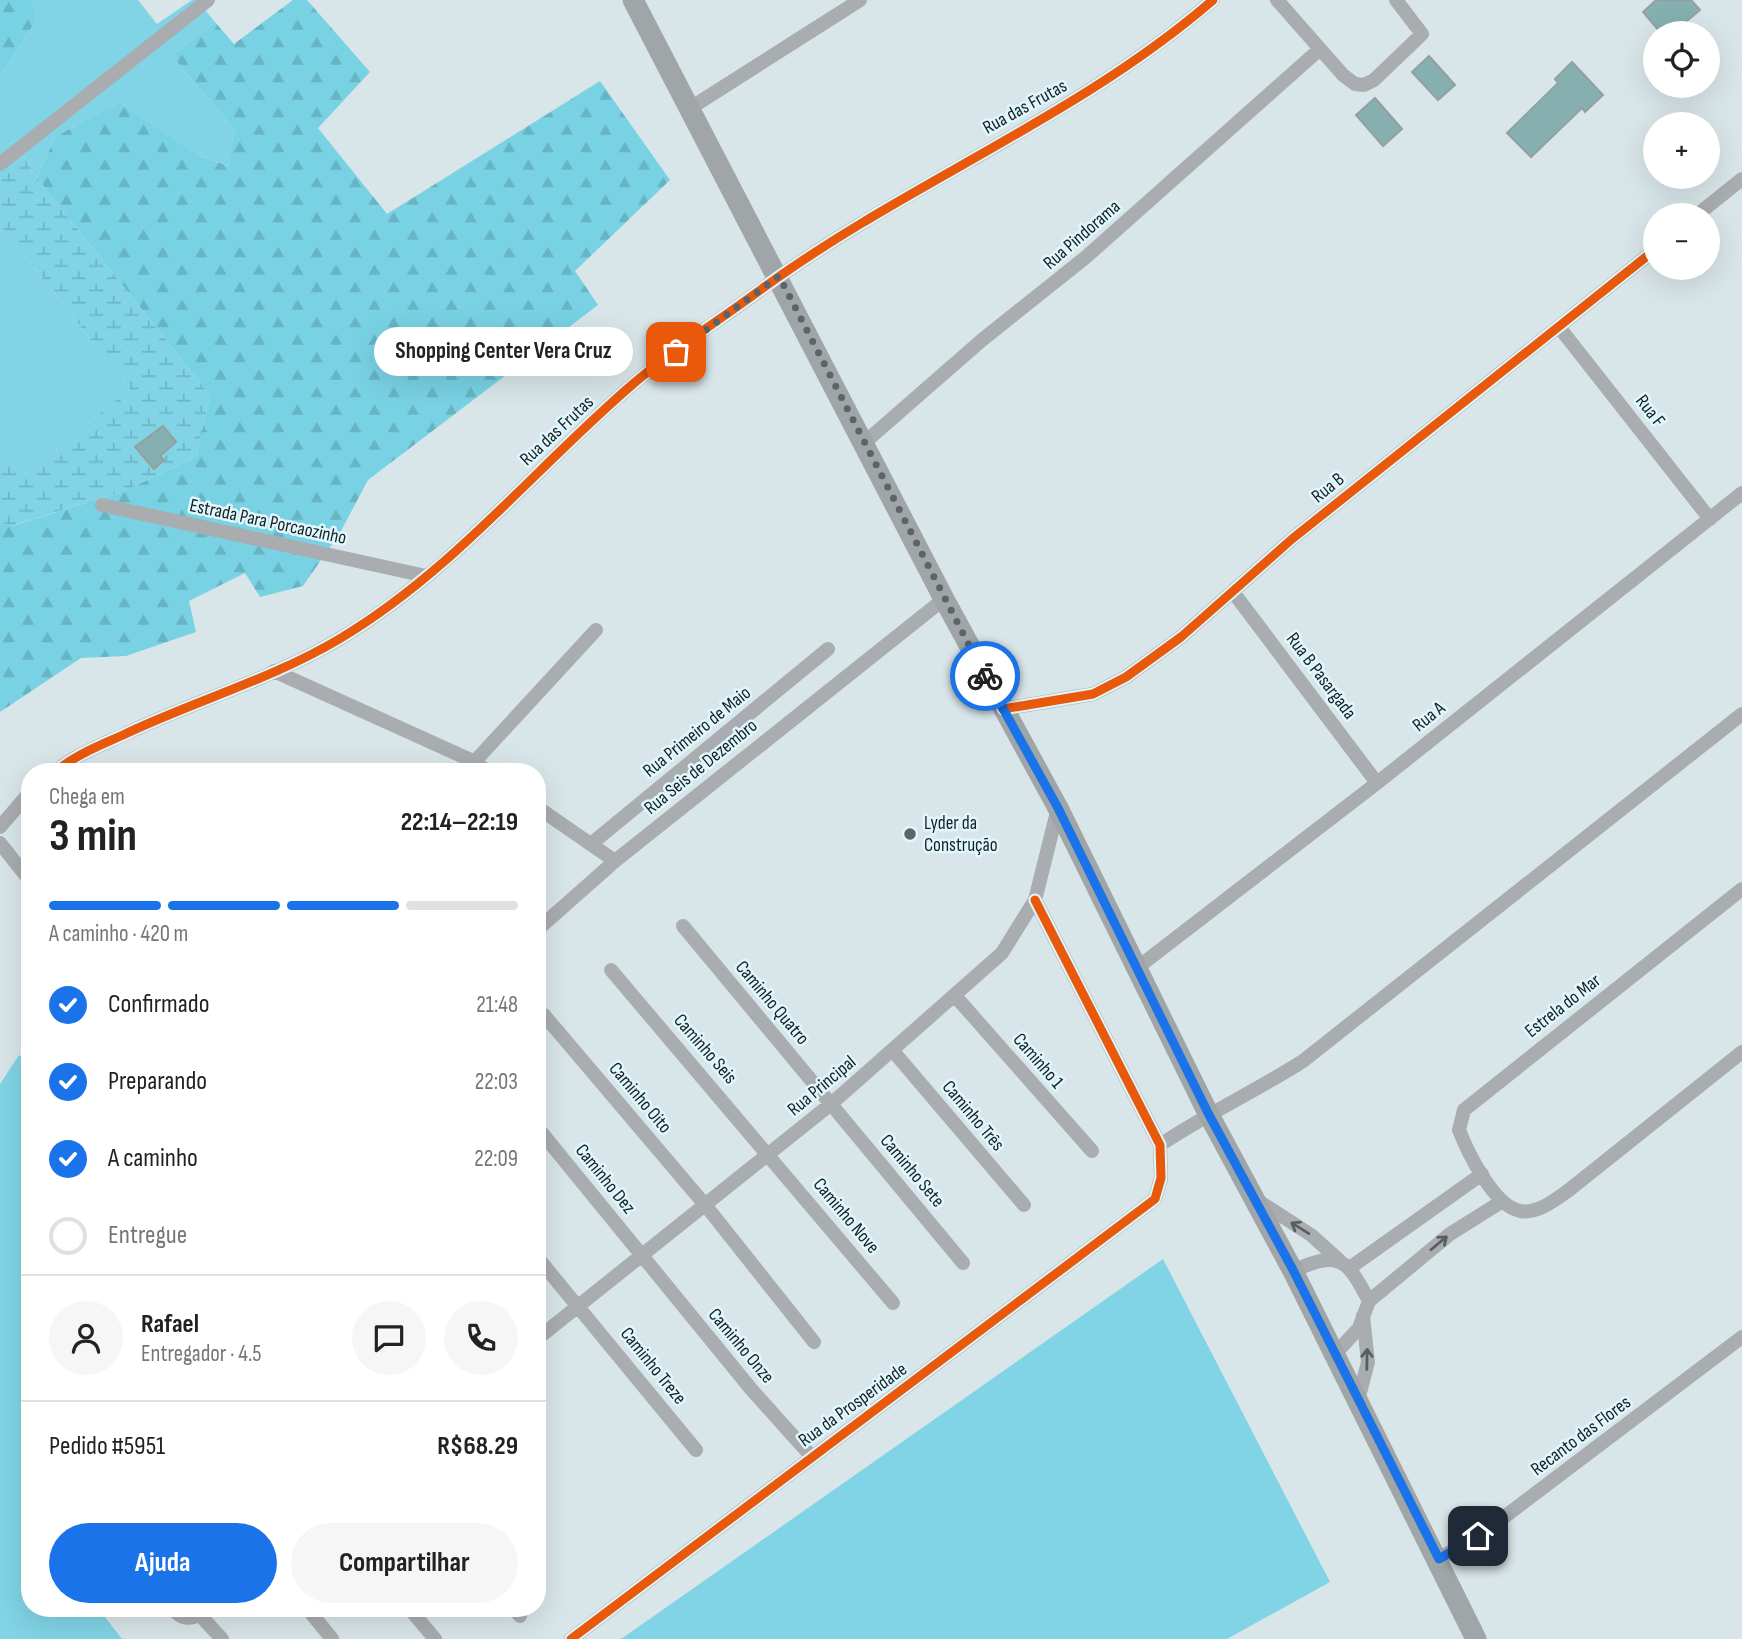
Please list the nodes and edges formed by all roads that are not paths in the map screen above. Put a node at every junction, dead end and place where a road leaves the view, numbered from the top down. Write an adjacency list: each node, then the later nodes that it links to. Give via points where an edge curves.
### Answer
1 (208, 0): 9 (street)
2 (633, 0): 8 (main road)
3 (860, 0): 8 (street)
4 (1213, 0): 13 (street, Rua das Frutas, via 1137,61)
5 (1277, 0): 7 (street)
6 (1396, 0): 7 (street, via 1422,34 1374,80 1355,84)
7 (1320, 49): 15 (street, Rua Pindorama, via 1086,257)
8 (692, 107): 13 (main road)
9 (0, 164)
10 (1742, 179): 11 (street)
11 (1712, 203)
12 (1643, 259): 14 (street, Rua B)
13 (779, 276): 15 (main road); 19 (street, Rua das Frutas, via 635,382)
14 (1559, 327): 18 (street, Rua F); 20 (street, Rua B, via 1292,539)
15 (864, 443): 21 (main road)
16 (1742, 493): 18 (street, Rua A)
17 (102, 505): 19 (street, Estrada Para Porcaozinho)
18 (1710, 519): 30 (street, Rua A)
19 (426, 576): 24 (street, Rua das Frutas, via 340,638)
20 (1233, 592): 25 (street, Rua B, via 1181,637 1126,677 1093,694); 30 (street, Rua B Pasargada)
21 (944, 599): 25 (main road); 37 (street, Rua Seis de Dezembro)
22 (596, 629): 29 (street)
23 (828, 649): 36 (street, Rua Primeiro de Maio)
24 (274, 671): 27 (street, Rua das Frutas, via 158,718); 28 (street)
25 (1003, 709): 32 (main road)
26 (1742, 714): 50 (street, via 1303,1061 1258,1090)
27 (66, 763)
28 (462, 763)
29 (474, 763)
30 (1377, 783): 43 (street, Rua A)
31 (21, 802): 34 (street)
32 (1058, 808): 40 (street, Rua Principal); 43 (main road)
33 (546, 813): 36 (street)
34 (0, 827)
35 (0, 843): 38 (street)
36 (591, 844): 37 (street)
37 (615, 861): 41 (street, Rua Seis de Dezembro)
38 (21, 870)
39 (1742, 889): 55 (street, Estrela do Mar, via 1464,1110 1459,1130)
40 (1035, 900): 45 (street, Rua Principal, via 1002,953); 52 (street)
41 (546, 922)
42 (683, 926): 49 (street, Caminho Quatro)
43 (1137, 968): 50 (main road)
44 (611, 970): 54 (street, Caminho Seis)
45 (956, 997): 47 (street, Rua Principal); 53 (street, Caminho 1)
46 (546, 1017): 59 (street, Caminho Oito)
47 (893, 1051): 49 (street, Rua Principal); 58 (street, Caminho Três)
48 (1742, 1052): 57 (street, via 1546,1206 1519,1211)
49 (831, 1104): 54 (street, Rua Principal); 61 (street, Caminho Sete)
50 (1208, 1113): 52 (street); 56 (main road)
51 (546, 1138): 60 (street, Caminho Dez)
52 (1160, 1145): 75 (street, Rua da Prosperidade, via 1161,1178 1155,1199)
53 (1092, 1151)
54 (769, 1153): 59 (street, Rua Principal); 66 (street, Caminho Nove)
55 (1482, 1174): 57 (street, Estrela do Mar); 62 (street)
56 (1257, 1200): 62 (street, one-way to 56); 64 (main road)
57 (1501, 1202): 65 (street, one-way to 57, via 1450,1234)
58 (1024, 1205)
59 (706, 1206): 60 (street, Rua Principal); 71 (street, Caminho Oito)
60 (643, 1256): 67 (street, Rua Principal); 75 (street, Caminho Onze)
61 (963, 1263)
62 (1345, 1264): 64 (street, via 1315,1260); 65 (street)
63 (546, 1267): 67 (street, Caminho Treze)
64 (1293, 1270): 72 (main road)
65 (1369, 1301): 68 (street)
66 (893, 1303)
67 (580, 1306): 69 (street, Rua Principal); 74 (street, Caminho Treze)
68 (1363, 1316): 72 (street, via 1359,1328); 73 (street, one-way to 68, via 1368,1362)
69 (546, 1332)
70 (1742, 1337): 76 (street, Recanto das Flores, via 1491,1527)
71 (814, 1342)
72 (1335, 1354): 73 (main road)
73 (1358, 1400): 76 (main road)
74 (696, 1450)
75 (812, 1457): 83 (street, Rua da Prosperidade)
76 (1439, 1559): 84 (main road)
77 (206, 1617): 80 (street)
78 (314, 1617): 81 (street)
79 (417, 1617): 82 (street)
80 (222, 1639)
81 (332, 1639)
82 (435, 1639)
83 (571, 1639)
84 (1476, 1639)

